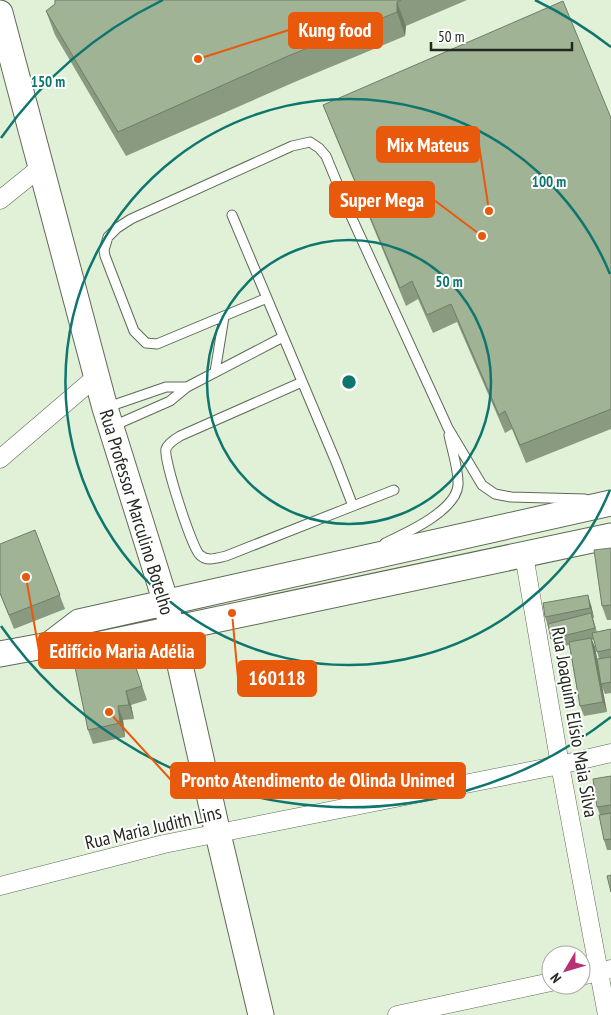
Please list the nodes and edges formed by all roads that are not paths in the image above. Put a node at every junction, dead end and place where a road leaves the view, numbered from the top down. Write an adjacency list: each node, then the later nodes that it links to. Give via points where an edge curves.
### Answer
1 (0, 13): 2 (main road, Rua Professor Marculino Botelho)
2 (41, 167): 3 (street); 9 (main road, Rua Professor Marculino Botelho)
3 (0, 200)
4 (232, 214): 5 (lane)
5 (267, 298): 6 (lane); 7 (lane)
6 (224, 317): 8 (lane); 13 (lane, via 157,344 144,342 134,331 109,270 104,250 108,237 140,215 292,146 312,143 323,151 330,163)
7 (283, 336): 8 (lane); 10 (lane)
8 (215, 372): 11 (lane)
9 (98, 376): 12 (main road, Rua Professor Marculino Botelho); 14 (street)
10 (302, 382): 18 (lane); 18 (lane, via 175,438 168,445 167,459 193,545 203,558 216,558)
11 (187, 387): 12 (lane, via 170,401); 12 (lane, via 166,387)
12 (108, 417): 22 (main road, Rua Professor Marculino Botelho)
13 (448, 428): 16 (lane, via 477,478 494,494 524,498); 21 (lane, via 458,482 454,498 427,520)
14 (0, 459)
15 (394, 490): 18 (lane)
16 (611, 499)
17 (611, 503): 21 (main road)
18 (353, 506)
19 (611, 536): 20 (main road)
20 (524, 555): 23 (main road); 27 (street, Rua Joaquim Elísio Maia Silva)
21 (350, 562): 22 (main road)
22 (166, 603): 23 (main road, Rua Professor Marculino Botelho); 24 (main road, via 79,622)
23 (172, 629): 24 (main road, via 92,646); 28 (main road, Rua Professor Marculino Botelho)
24 (49, 645): 25 (main road)
25 (1, 653)
26 (611, 753): 27 (street, Rua Maria Judith Lins)
27 (560, 765): 28 (street, Rua Maria Judith Lins); 30 (street, Rua Joaquim Elísio Maia Silva)
28 (218, 834): 29 (street, Rua Maria Judith Lins, via 164,844); 33 (main road, Rua Professor Marculino Botelho)
29 (0, 886)
30 (605, 970): 31 (street); 35 (street, Rua Joaquim Elísio Maia Silva)
31 (591, 974)
32 (541, 984): 34 (street)
33 (262, 1015)
34 (397, 1015)
35 (607, 1015)

